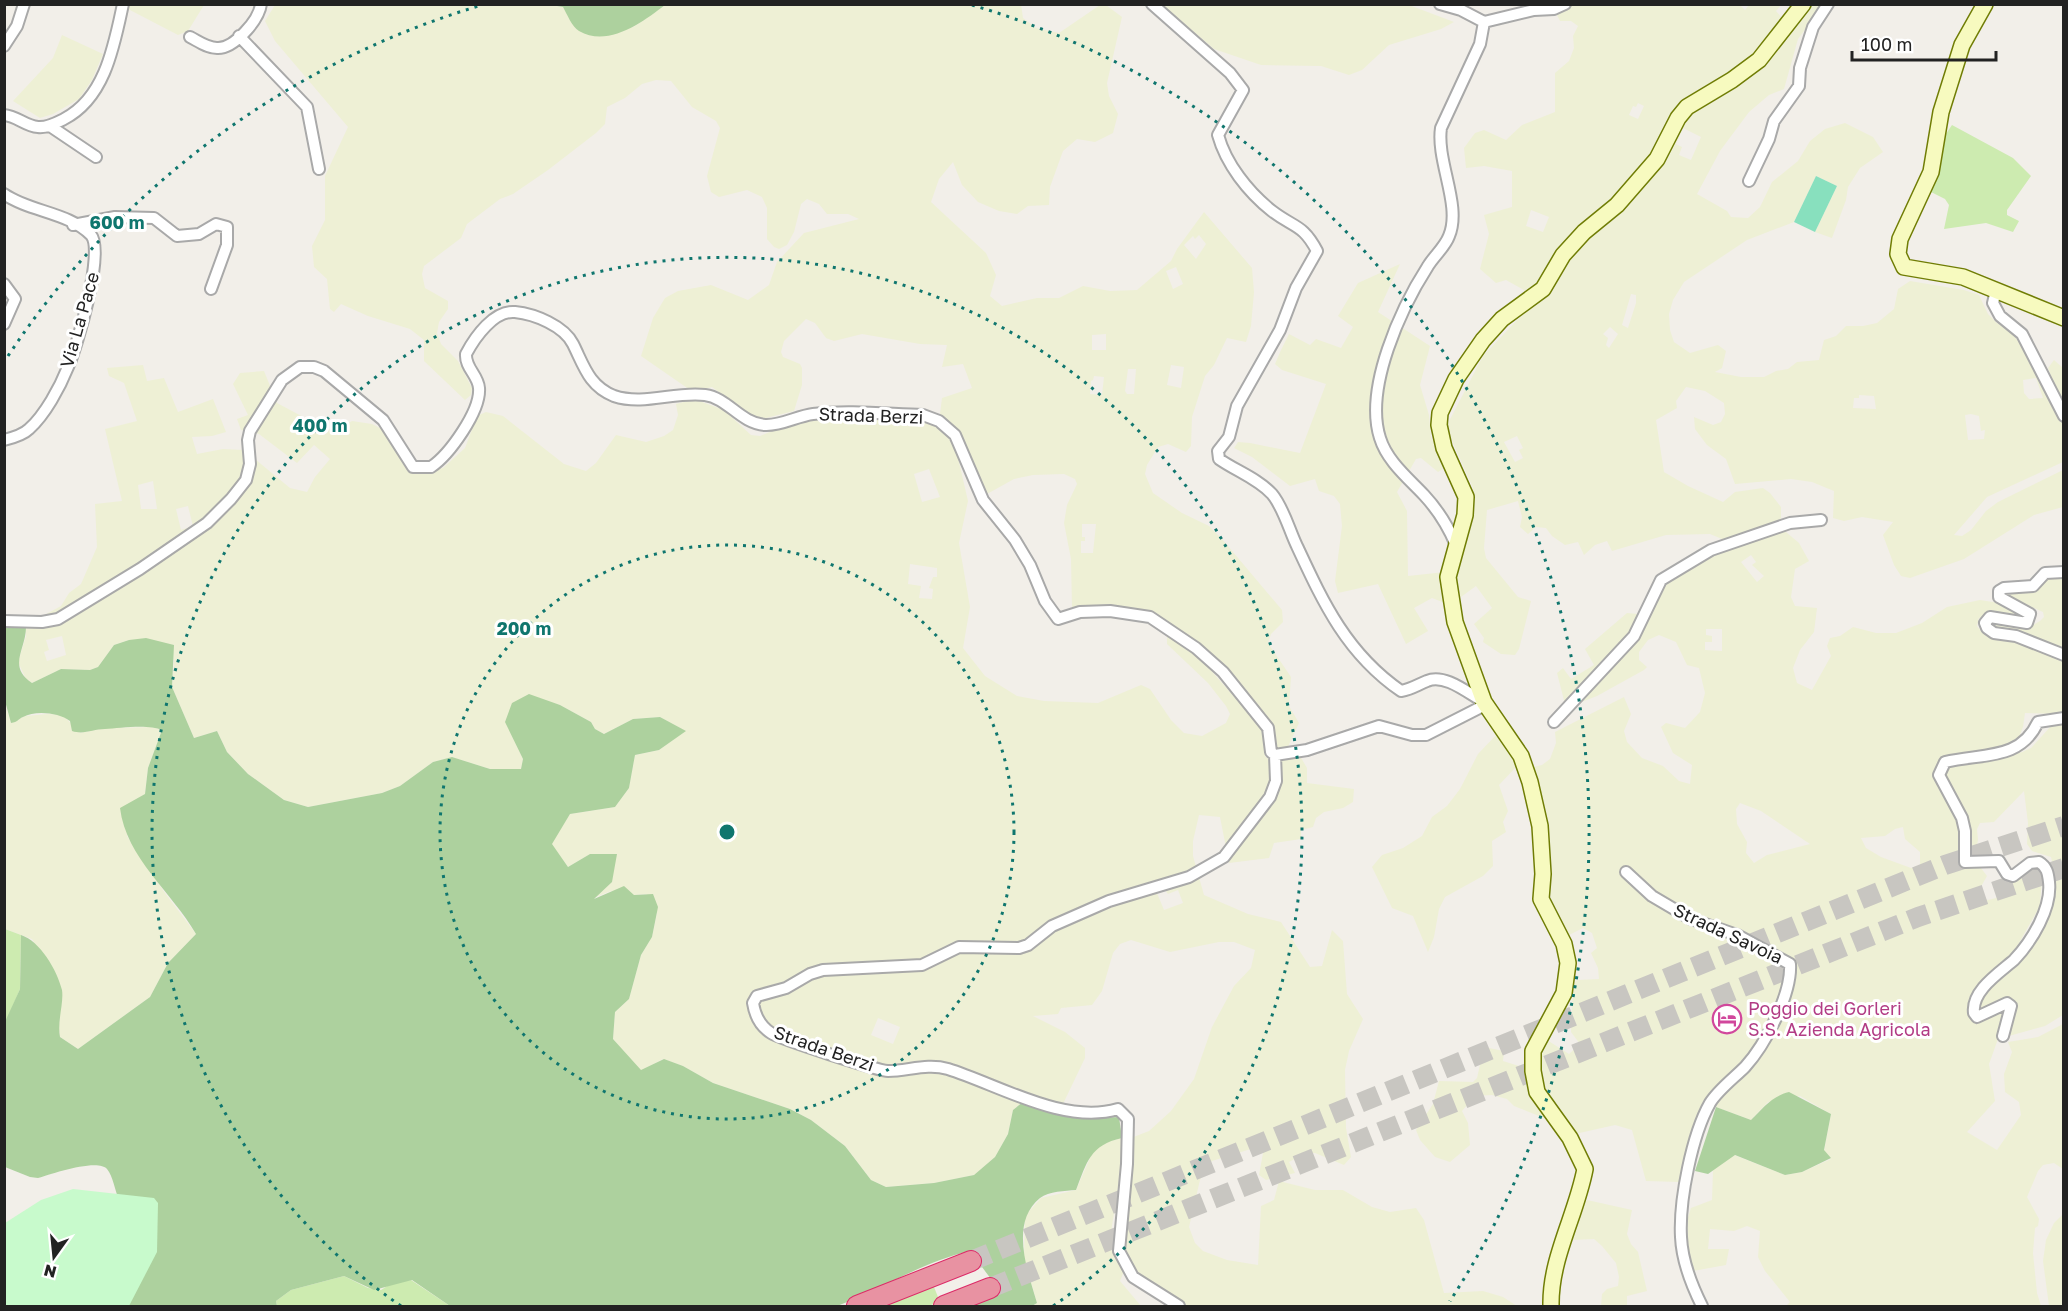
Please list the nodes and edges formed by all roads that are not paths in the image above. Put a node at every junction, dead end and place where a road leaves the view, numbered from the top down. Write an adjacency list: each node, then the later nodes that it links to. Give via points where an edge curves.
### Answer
1 (24, 4): 13 (street, via 17,26)
2 (123, 4): 15 (street, via 107,66 87,102 75,114)
3 (261, 4): 11 (street, via 260,15)
4 (1152, 4): 33 (street, via 1230,73 1243,90 1218,135 1224,156 1272,211 1308,233 1317,250 1296,288 1280,330 1247,387 1228,437 1218,451 1219,459 1273,495 1329,611 1370,668 1401,691 1439,678)
5 (1440, 4): 10 (street)
6 (1565, 4): 10 (street)
7 (1803, 4): 29 (main road, via 1759,60 1687,107 1657,159 1617,205 1563,255 1543,289 1502,319 1469,358 1440,413 1439,425 1444,448 1466,497)
8 (1828, 4): 18 (street, via 1810,35 1799,86 1774,121)
9 (1985, 4): 23 (main road, via 1962,45 1941,112 1931,172 1900,239 1898,254 1904,267 1963,277)
10 (1484, 22): 29 (street, via 1480,44 1440,128 1438,142 1452,213 1449,236 1427,267 1404,312 1378,376 1376,403 1380,438 1400,473 1446,522)
11 (239, 36): 12 (street, via 217,48); 17 (street, via 307,106)
12 (190, 37)
13 (4, 46)
14 (4, 115): 15 (street, via 27,126)
15 (50, 126): 16 (street)
16 (96, 157)
17 (319, 169)
18 (1749, 181)
19 (4, 195): 20 (street, Via La Pace, via 45,209)
20 (73, 225): 22 (street, via 115,217 154,218 177,236 199,234 216,224 227,227 227,245); 27 (street, Via La Pace, via 92,236 97,254 69,367 41,416 28,430)
21 (4, 284): 25 (street, via 15,299)
22 (211, 289)
23 (1996, 290): 24 (main road); 26 (street, via 1993,303 2000,316 2022,334)
24 (2064, 318)
25 (4, 324)
26 (2064, 416)
27 (4, 440)
28 (1821, 520): 35 (street, via 1790,523 1712,550 1661,580 1634,636)
29 (1456, 545): 33 (main road, via 1448,577 1449,594 1462,646)
30 (2064, 572): 32 (street, via 2045,573 2033,586 1999,591 2004,602 2030,614 2027,623 1990,617 1985,623 1994,633 2016,636)
31 (4, 621): 36 (street, Strada Berzi, via 58,619 207,523 246,480 250,431 294,369 314,367 324,371 376,413 409,463 419,469 431,467 445,456 465,428 479,387 466,354 497,316 512,312 562,331 590,379 617,397 641,400 710,396 751,422 768,425 815,414 931,417 954,435 983,500 1015,540 1058,619 1080,612 1110,611 1150,617 1223,672 1268,728 1271,752)
32 (2064, 655)
33 (1484, 704): 36 (street, via 1426,735 1379,726 1306,750); 44 (main road, via 1521,756 1530,783 1540,826 1541,899 1564,944 1568,963 1564,993 1533,1051 1538,1092 1570,1138 1585,1169 1556,1261)
34 (2064, 718): 38 (street, via 2038,722 2031,736 2014,750 1945,762 1939,775 1962,818 1965,862 1999,861 2007,874 2013,876 2039,862 2048,872 2050,892 2045,911 2025,946 1991,979 1974,1003 1977,1017 2007,1003 2011,1006)
35 (1554, 722)
36 (1275, 755): 43 (street, Strada Berzi, via 1276,781 1270,796 1224,857 1189,877 1109,901 1052,926 1018,948 959,947 922,965 824,970 757,996 753,1003 757,1019 772,1034 887,1071 946,1069 1070,1111 1098,1115 1118,1109 1128,1119 1119,1251 1133,1277)
37 (1626, 873): 45 (street, Strada Savoia, via 1652,896 1691,919 1737,935 1790,964 1777,1017 1747,1064 1711,1102 1698,1133 1681,1236 1684,1258)
38 (2003, 1036)
39 (971, 1261): 41 (highway)
40 (990, 1288): 42 (highway)
41 (857, 1306)
42 (944, 1306)
43 (1179, 1306)
44 (1551, 1306)
45 (1702, 1306)

